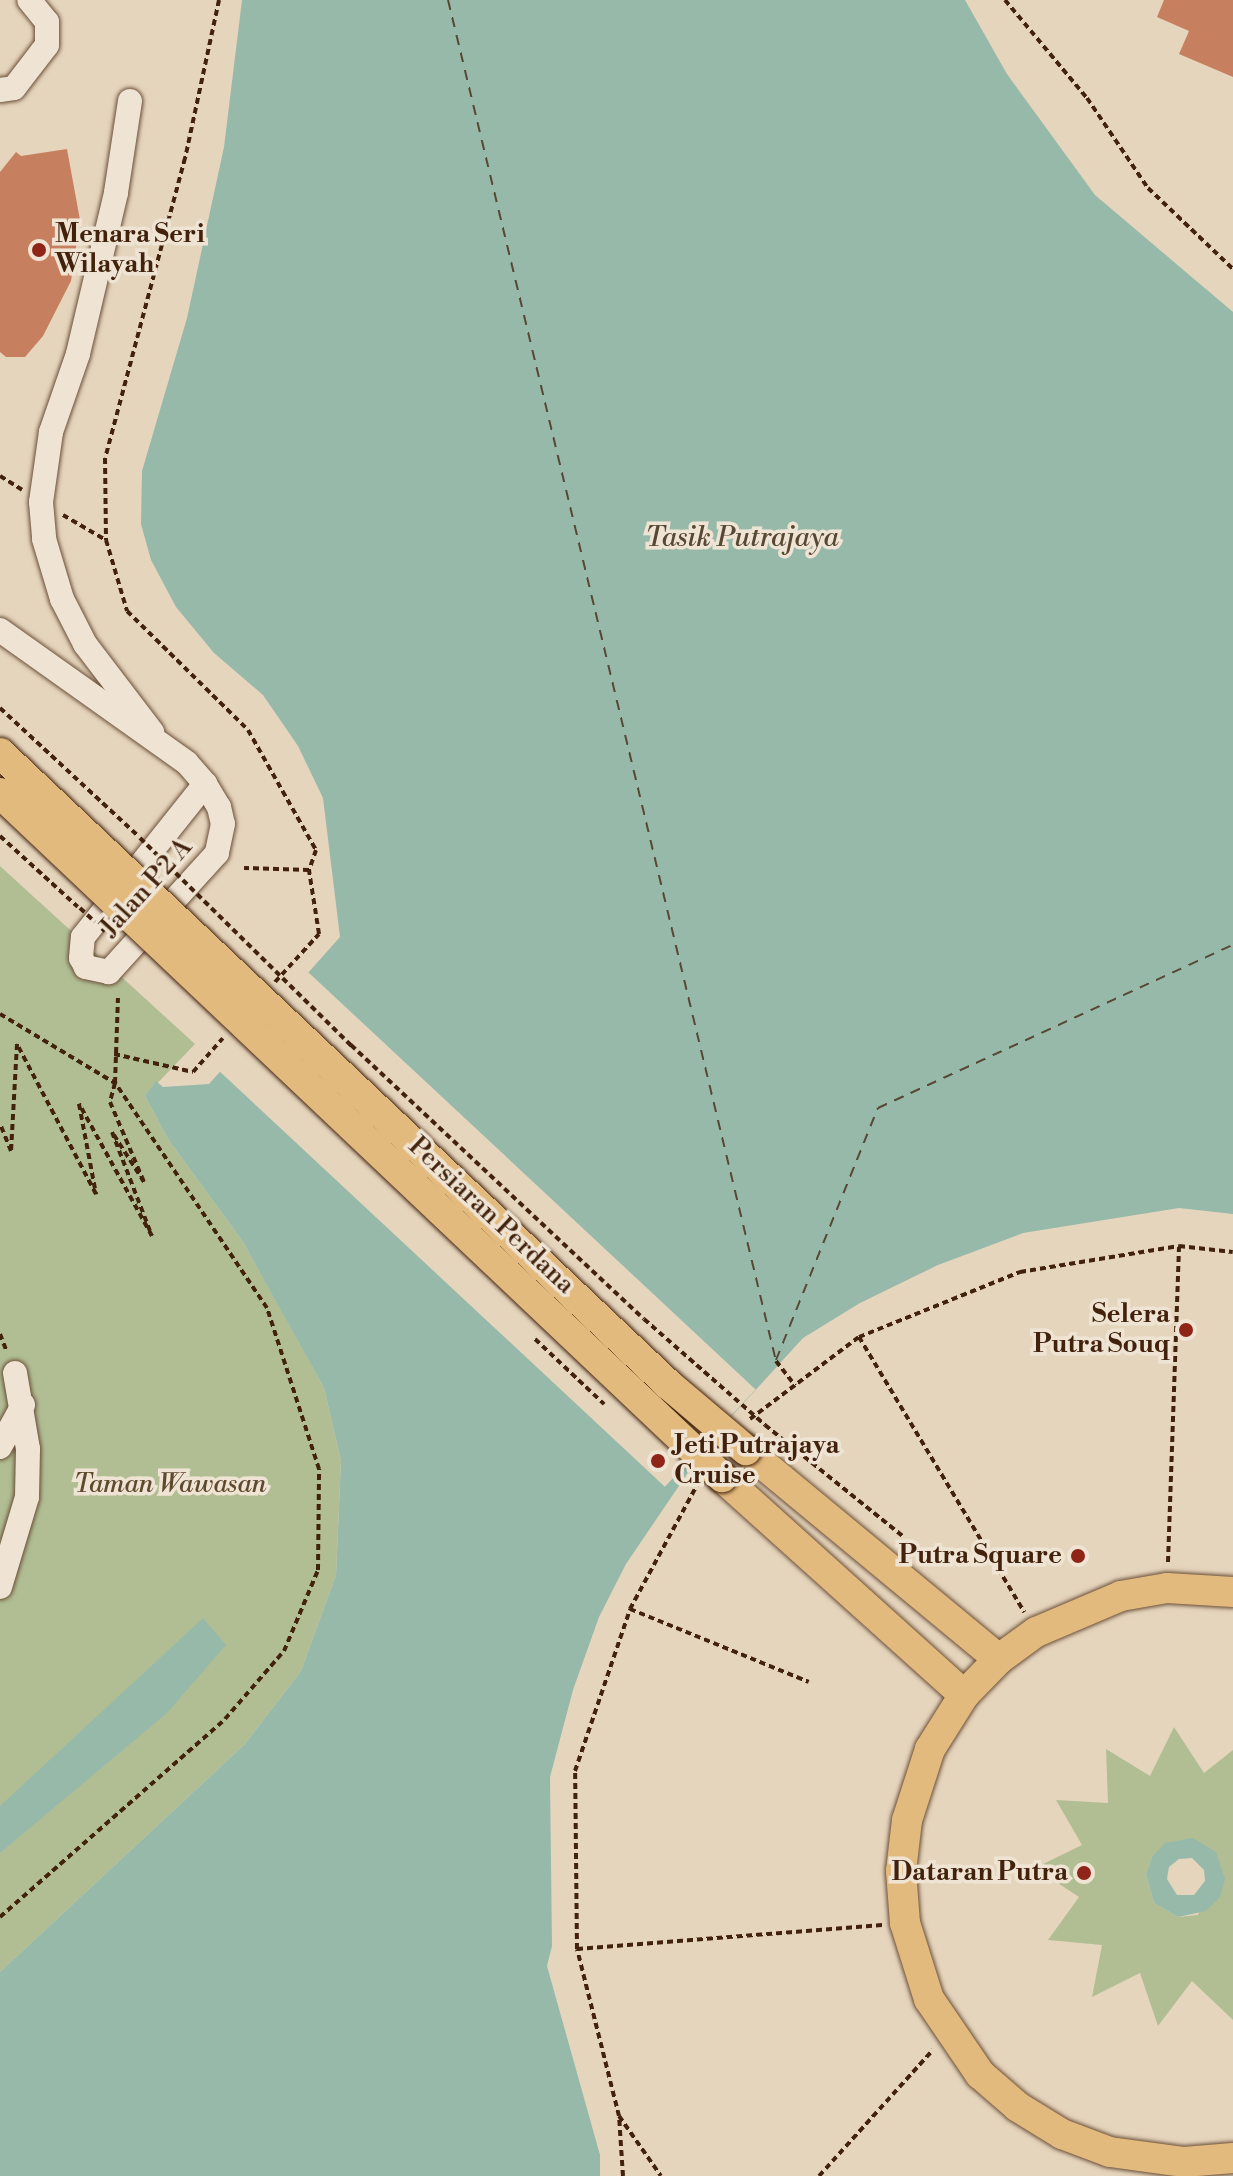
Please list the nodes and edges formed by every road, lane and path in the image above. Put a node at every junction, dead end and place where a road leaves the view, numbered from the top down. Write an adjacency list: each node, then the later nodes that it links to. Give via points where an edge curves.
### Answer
1 (29, 0): 4 (street, via 47,22 47,45 14,88)
2 (219, 0): 14 (path, via 185,158 105,458 106,540 127,611 248,730 316,850 309,870)
3 (1005, 0): 6 (path, via 1087,98 1148,188)
4 (0, 90)
5 (130, 101): 9 (street, via 116,193 78,354 51,432 41,502 44,539 62,599 85,644)
6 (1233, 269)
7 (0, 630): 9 (street, Jalan P2 A)
8 (0, 708): 30 (path, bridge, via 644,1319)
9 (163, 746): 11 (street, Jalan P2 A)
10 (0, 753): 27 (main road, Persiaran Perdana, bridge, via 657,1374)
11 (205, 784): 11 (street, Jalan P2 A, via 83,937 81,958 86,967 109,972 217,853 223,824)
12 (0, 793): 29 (main road, Persiaran Perdana, bridge)
13 (0, 836): 15 (path)
14 (244, 868)
15 (80, 908)
16 (118, 998): 18 (path)
17 (0, 1014): 18 (path)
18 (115, 1083): 19 (path, via 110,1102 144,1182 112,1132 152,1236 79,1104 96,1194 17,1044 11,1151); 39 (path, via 267,1308 319,1469 318,1570 284,1651 225,1719)
19 (0, 1124)
20 (1179, 1246): 21 (path); 22 (path, via 1020,1272); 32 (path)
21 (1233, 1252)
22 (859, 1337): 25 (path); 35 (path)
23 (776, 1361): 25 (path)
24 (15, 1373): 26 (street)
25 (795, 1385): 27 (path)
26 (23, 1405): 28 (street); 31 (street, via 27,1497)
27 (743, 1438): 36 (main road, Persiaran Perdana)
28 (0, 1447)
29 (710, 1479): 34 (path); 38 (main road, Persiaran Perdana)
30 (904, 1537)
31 (0, 1587)
32 (1167, 1588): 33 (main road); 35 (main road, via 1077,1610)
33 (1233, 1592)
34 (630, 1609): 37 (path); 41 (path, via 575,1771)
35 (1036, 1632): 36 (main road)
36 (999, 1659): 38 (main road)
37 (809, 1682)
38 (964, 1695): 40 (main road, via 930,1749 907,1820 901,1871)
39 (0, 1917)
40 (905, 1923): 41 (path); 42 (main road, via 919,1974)
41 (577, 1949): 43 (path)
42 (948, 2034): 45 (main road, via 999,2091 1062,2134 1110,2152); 48 (path)
43 (619, 2116): 46 (path); 47 (path)
44 (1233, 2158): 45 (main road)
45 (1184, 2162): 49 (street)
46 (623, 2176)
47 (661, 2176)
48 (819, 2176)
49 (1219, 2176)

